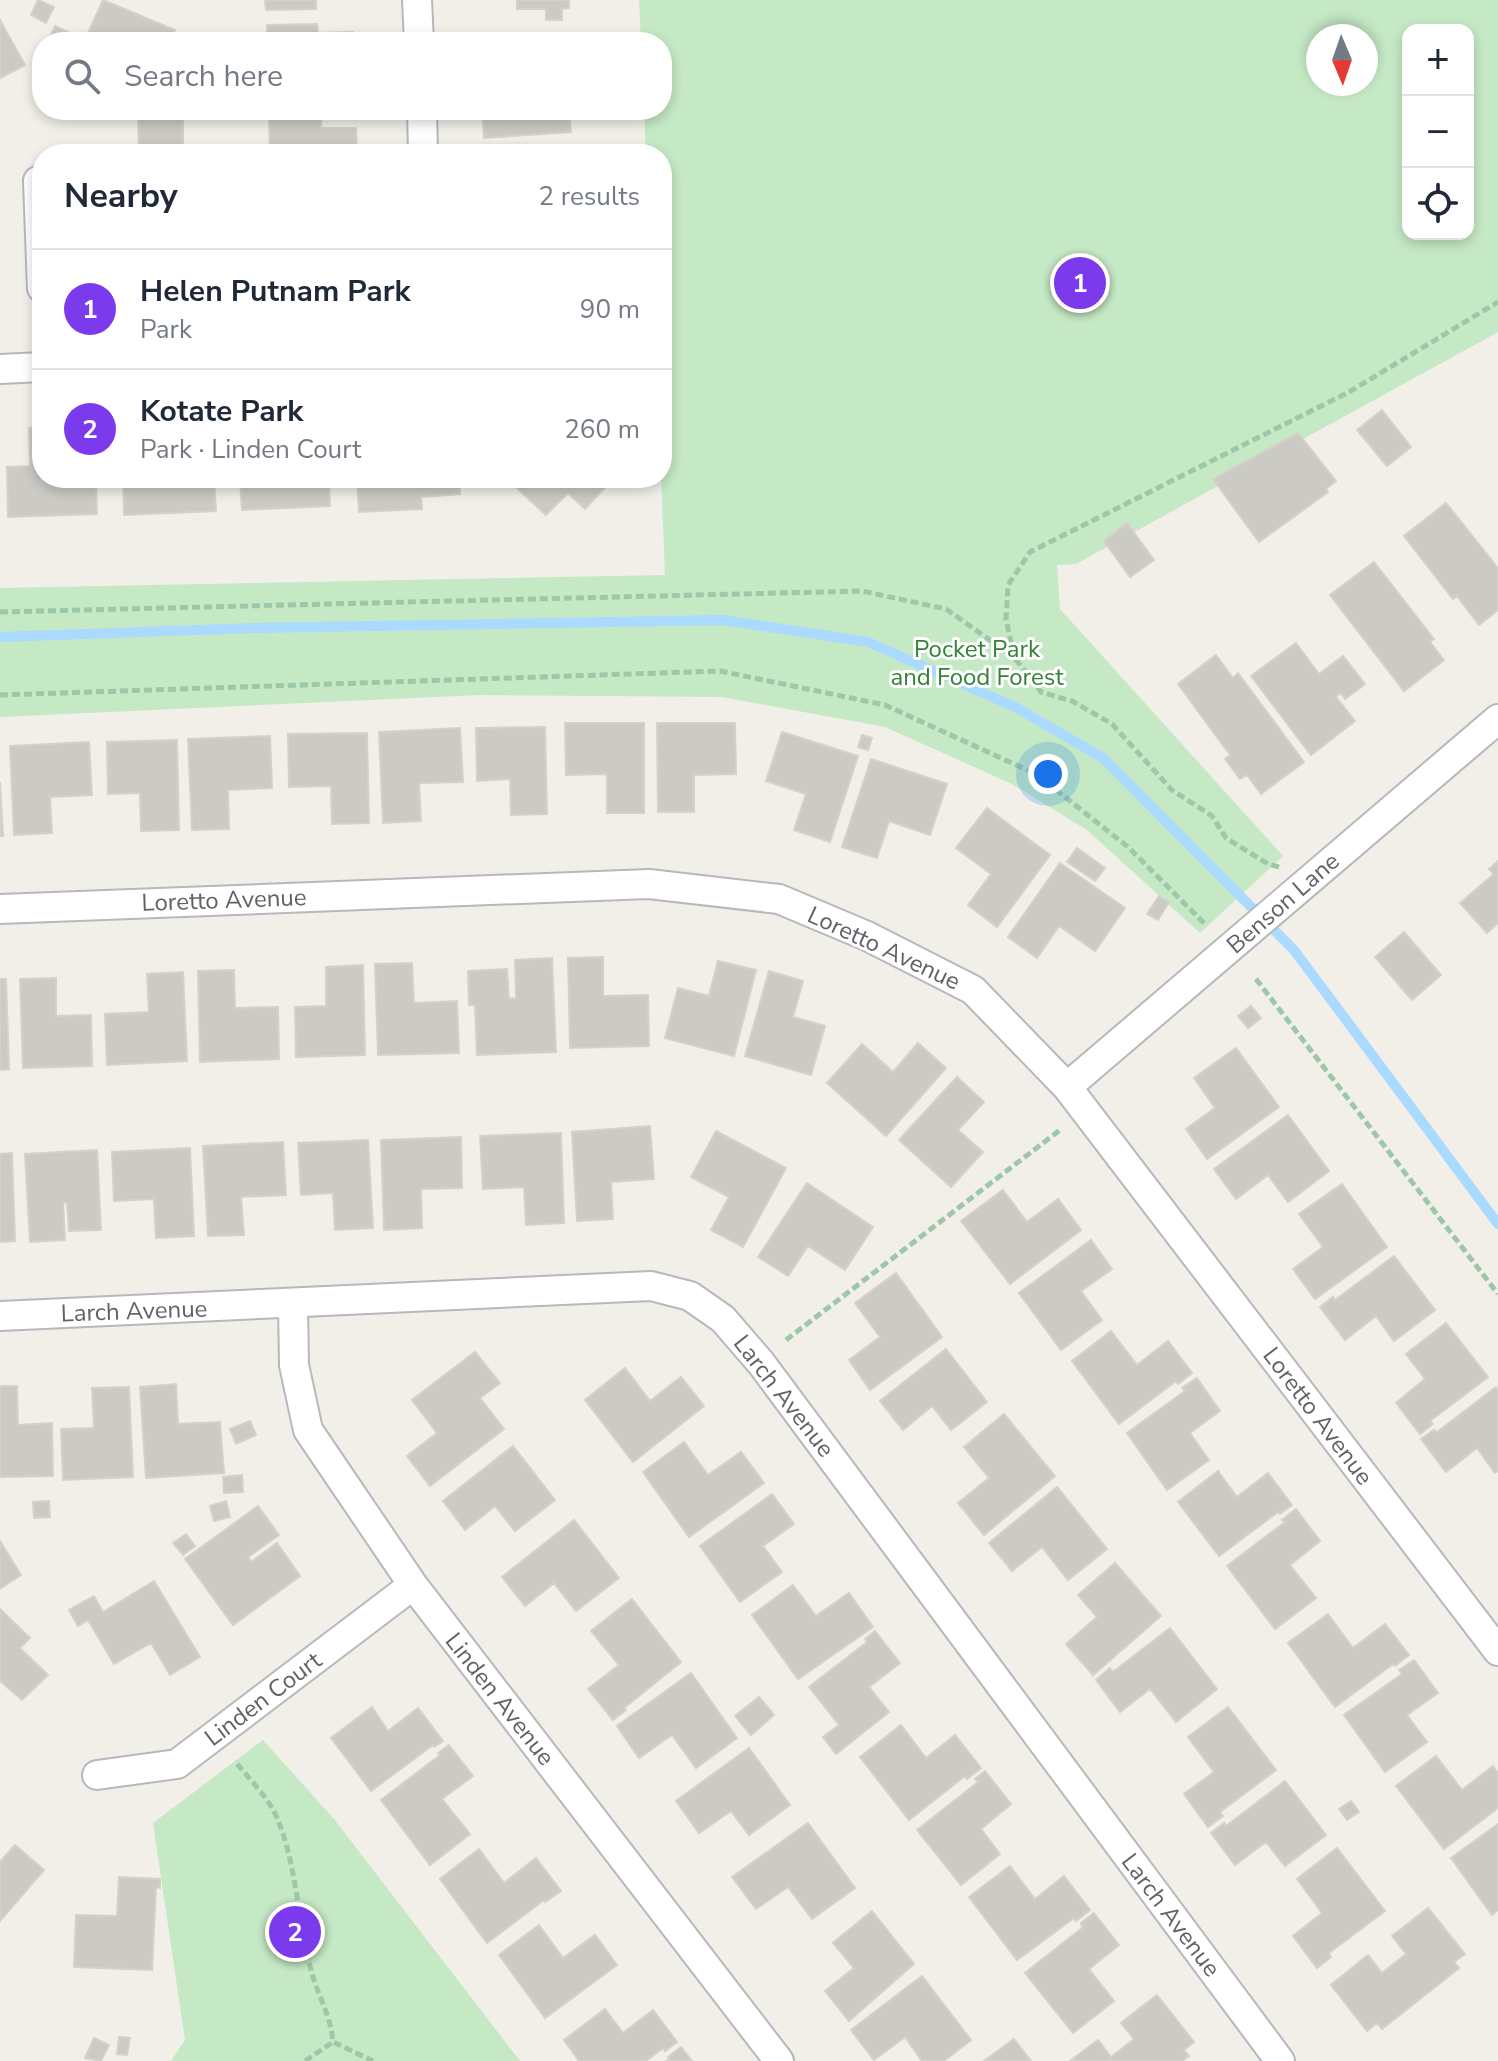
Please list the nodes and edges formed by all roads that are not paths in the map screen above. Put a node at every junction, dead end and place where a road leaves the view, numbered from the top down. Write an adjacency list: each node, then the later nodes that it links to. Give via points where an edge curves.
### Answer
1 (417, 0): 2 (street)
2 (419, 32)
3 (422, 120): 4 (street)
4 (423, 144)
5 (32, 367): 6 (street)
6 (0, 369)
7 (1498, 719): 9 (street, Benson Lane, via 1288,881)
8 (0, 909): 9 (street, Loretto Avenue, via 649,884 779,899 973,990)
9 (1067, 1087): 13 (street, Loretto Avenue)
10 (293, 1304): 11 (street, Larch Avenue); 12 (street, Linden Avenue, via 294,1365 308,1430); 16 (street, Larch Avenue, via 651,1286 690,1296 723,1319 771,1376)
11 (0, 1316)
12 (413, 1585): 14 (street, Linden Court, via 177,1764); 15 (street, Linden Avenue)
13 (1498, 1651)
14 (97, 1775)
15 (779, 2061)
16 (1280, 2061)

